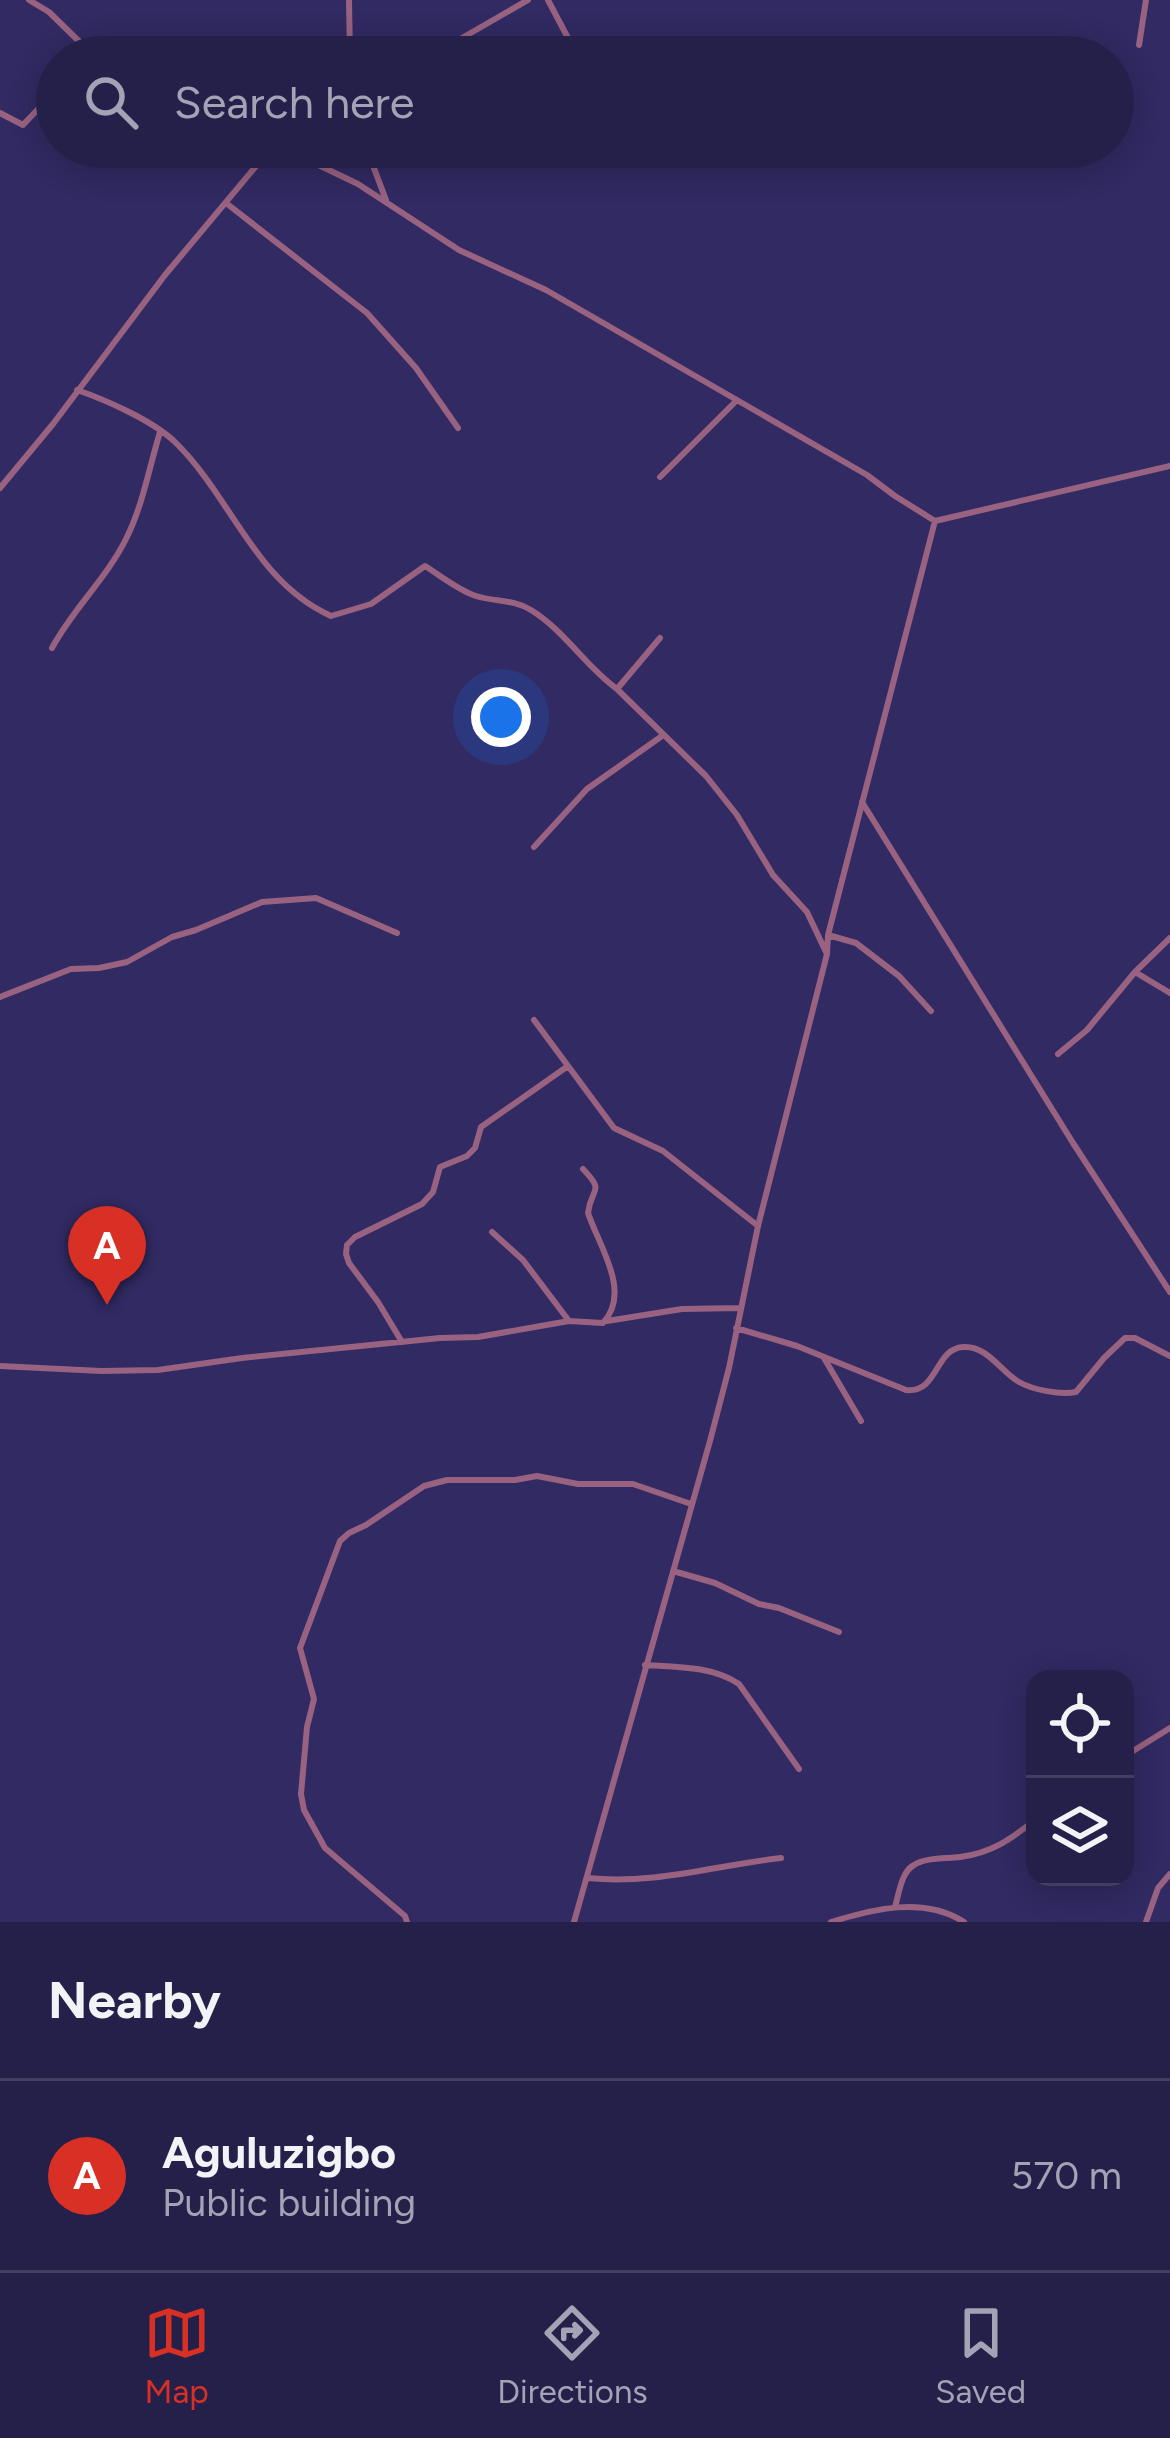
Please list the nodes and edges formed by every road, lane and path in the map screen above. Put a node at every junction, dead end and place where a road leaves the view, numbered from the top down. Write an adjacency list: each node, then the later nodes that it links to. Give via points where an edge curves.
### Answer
1 (29, 0): 6 (street)
2 (349, 0): 7 (street)
3 (528, 0): 8 (street)
4 (548, 0): 9 (street)
5 (1146, 0): 10 (street)
6 (73, 36)
7 (350, 36)
8 (465, 36)
9 (567, 36)
10 (1138, 45)
11 (36, 111): 12 (street, via 23,124)
12 (0, 113)
13 (257, 168): 16 (street)
14 (323, 168): 17 (street)
15 (374, 168): 17 (street)
16 (226, 203): 18 (street); 20 (street, via 367,314)
17 (387, 203): 19 (street)
18 (77, 390): 21 (street); 24 (street)
19 (736, 401): 23 (street); 25 (street)
20 (458, 428)
21 (160, 432): 27 (street, via 125,542); 28 (street, via 194,464 274,574 320,611 336,616 371,604 425,566 474,596 536,613)
22 (1170, 466): 25 (street)
23 (660, 477)
24 (0, 488)
25 (935, 521): 30 (street)
26 (660, 638): 28 (street)
27 (52, 648)
28 (617, 689): 29 (street)
29 (663, 736): 31 (street, via 576,798); 35 (street, via 736,815 772,875 807,912)
30 (862, 802): 33 (street); 46 (street)
31 (534, 848)
32 (397, 933): 38 (street, via 316,898 262,902 127,962 71,969)
33 (828, 934): 35 (street); 39 (street, via 856,943)
34 (1170, 938): 36 (street)
35 (827, 954): 44 (street)
36 (1136, 972): 37 (street); 41 (street)
37 (1170, 993)
38 (0, 997)
39 (931, 1011)
40 (534, 1020): 42 (street)
41 (1058, 1054)
42 (568, 1066): 44 (street, via 614,1129 663,1151); 51 (street, via 481,1127 476,1148 440,1167 422,1204 347,1245 349,1263)
43 (583, 1169): 48 (street, via 597,1183 588,1213 616,1288)
44 (758, 1226): 47 (street)
45 (492, 1232): 49 (street)
46 (1170, 1292)
47 (740, 1308): 48 (street); 50 (street)
48 (607, 1321): 49 (street)
49 (569, 1322): 51 (street)
50 (736, 1328): 53 (street); 56 (street)
51 (402, 1342): 54 (street, via 158,1370)
52 (1170, 1356): 53 (street, via 1125,1338 1066,1394 1022,1384 964,1346 917,1391)
53 (824, 1358): 55 (street)
54 (0, 1366)
55 (861, 1421)
56 (692, 1504): 57 (street); 68 (street, via 633,1484 447,1480 424,1486 340,1541 300,1648 314,1699 304,1810 326,1848)
57 (673, 1571): 58 (street); 59 (street)
58 (839, 1632)
59 (645, 1665): 62 (street, via 726,1675); 66 (street)
60 (1170, 1728): 61 (street)
61 (1134, 1750)
62 (799, 1769)
63 (1026, 1827): 67 (street, via 985,1853 914,1864)
64 (781, 1858): 66 (street, via 676,1876)
65 (1170, 1874): 72 (street)
66 (588, 1878): 69 (street)
67 (895, 1907): 70 (street); 71 (street, via 931,1908)
68 (407, 1922)
69 (574, 1922)
70 (831, 1922)
71 (964, 1922)
72 (1146, 1922)

